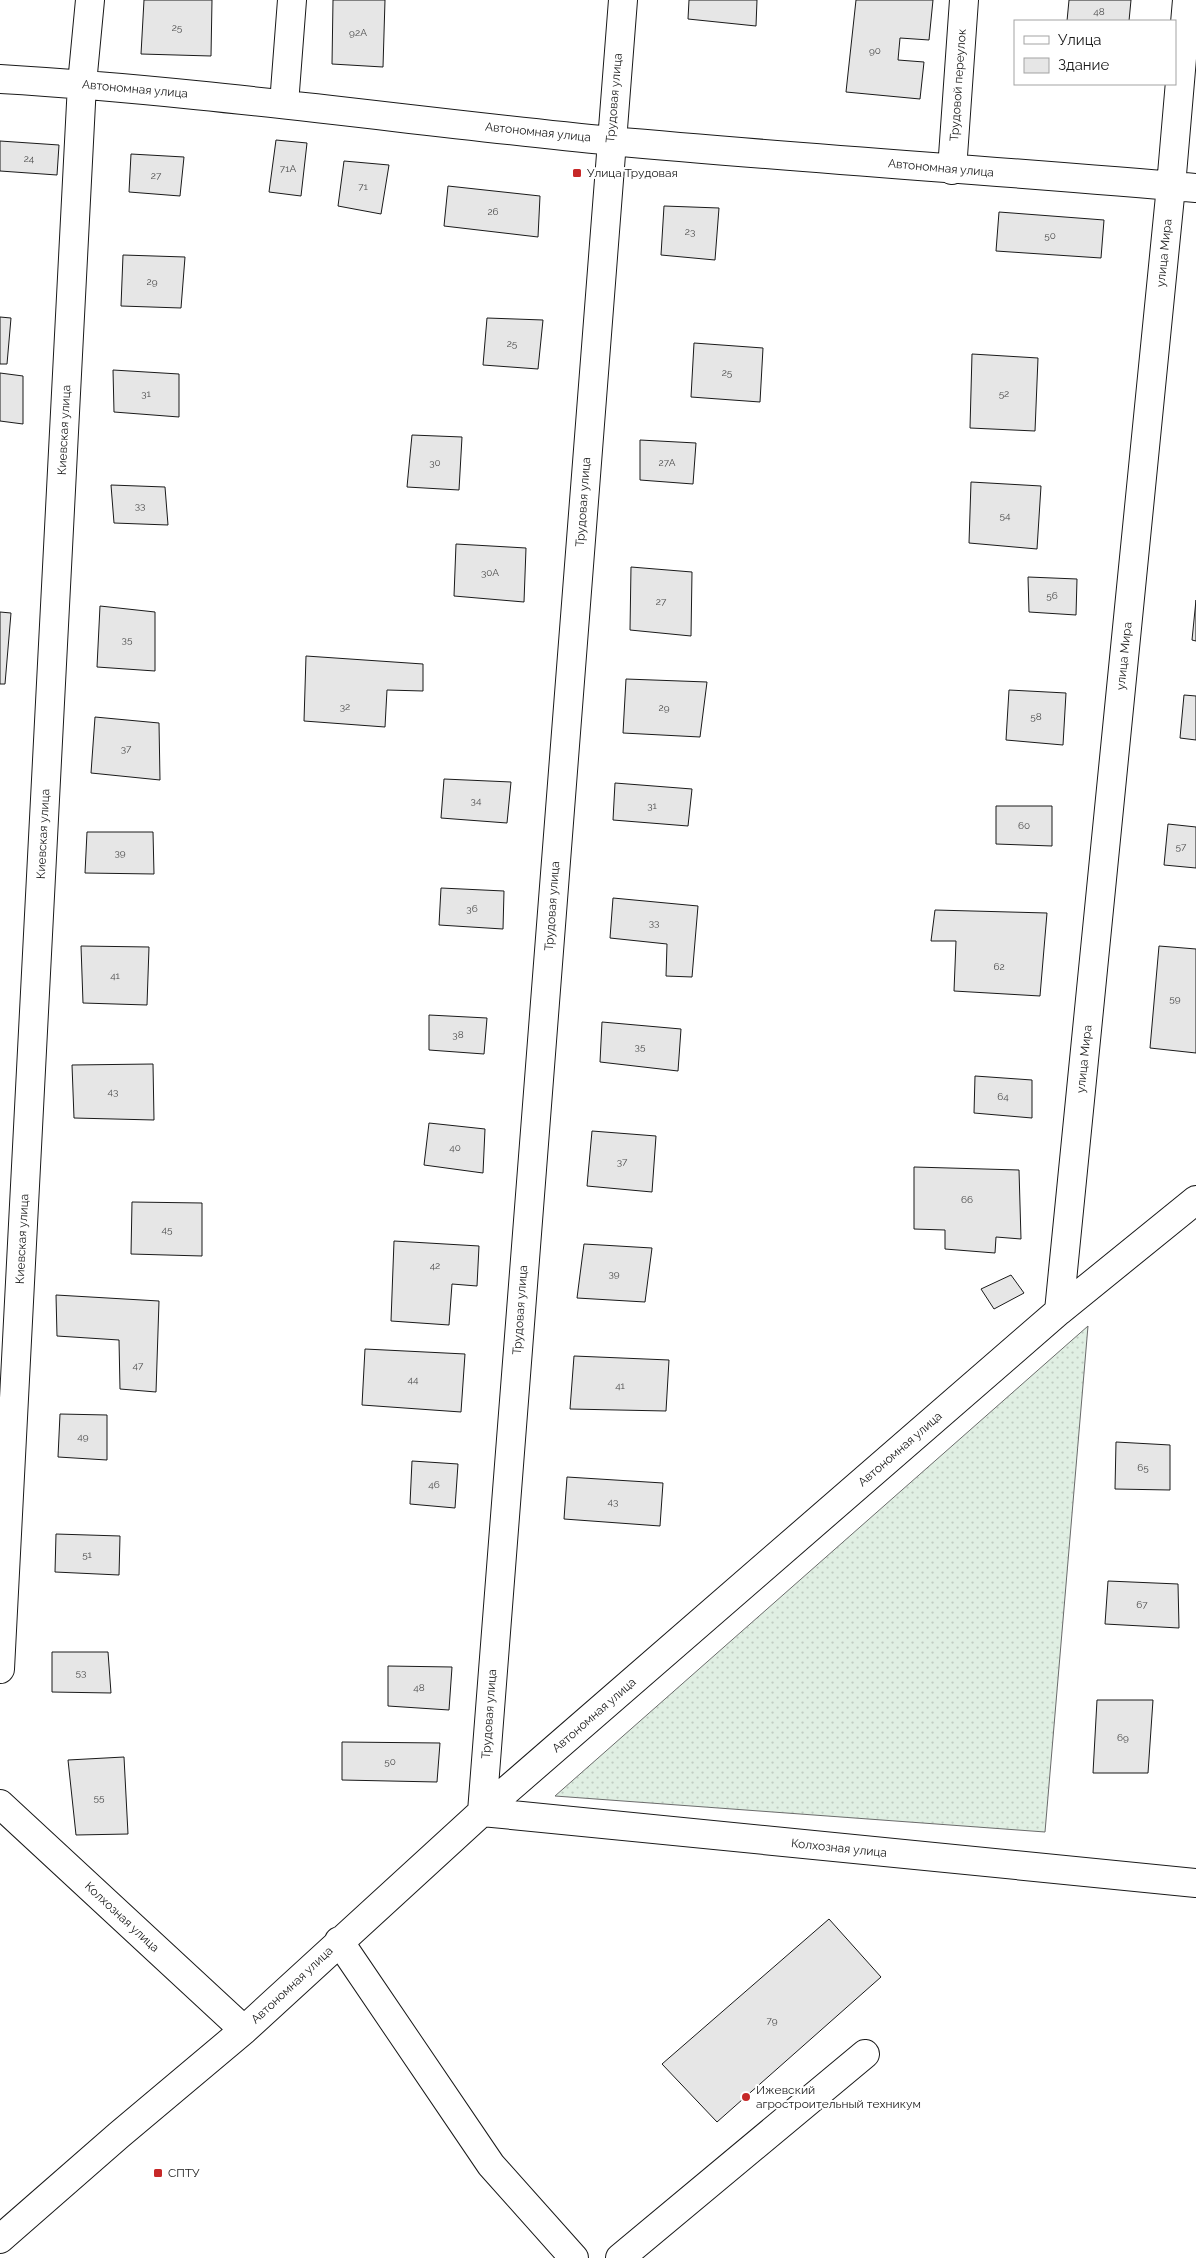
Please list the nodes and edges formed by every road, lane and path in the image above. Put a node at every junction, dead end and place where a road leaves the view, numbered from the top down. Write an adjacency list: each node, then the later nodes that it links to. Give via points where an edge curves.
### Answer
1 (90, 0): 7 (street, Киевская улица)
2 (292, 0): 8 (street)
3 (623, 0): 9 (street, Трудовая улица)
4 (964, 0): 10 (street, Трудовой переулок)
5 (1187, 0): 11 (street, улица Мира)
6 (0, 79): 7 (street, Автономная улица)
7 (82, 84): 8 (street, Автономная улица); 14 (street, Киевская улица)
8 (284, 104): 9 (street, Автономная улица)
9 (611, 140): 10 (street, Автономная улица); 16 (street, Трудовая улица)
10 (952, 170): 11 (street, Автономная улица)
11 (1184, 187): 13 (street, улица Мира)
12 (1196, 1200): 13 (street, Автономная улица)
13 (1059, 1311): 16 (street, Автономная улица)
14 (0, 1669)
15 (0, 1804): 19 (street, Колхозная улица)
16 (482, 1812): 17 (street, Колхозная улица); 18 (street, Автономная улица)
17 (1196, 1883)
18 (339, 1941): 19 (street, Автономная улица); 22 (street, via 491,2165)
19 (244, 2030): 21 (street, Автономная улица)
20 (865, 2054): 23 (street)
21 (0, 2239)
22 (574, 2258)
23 (620, 2258)

